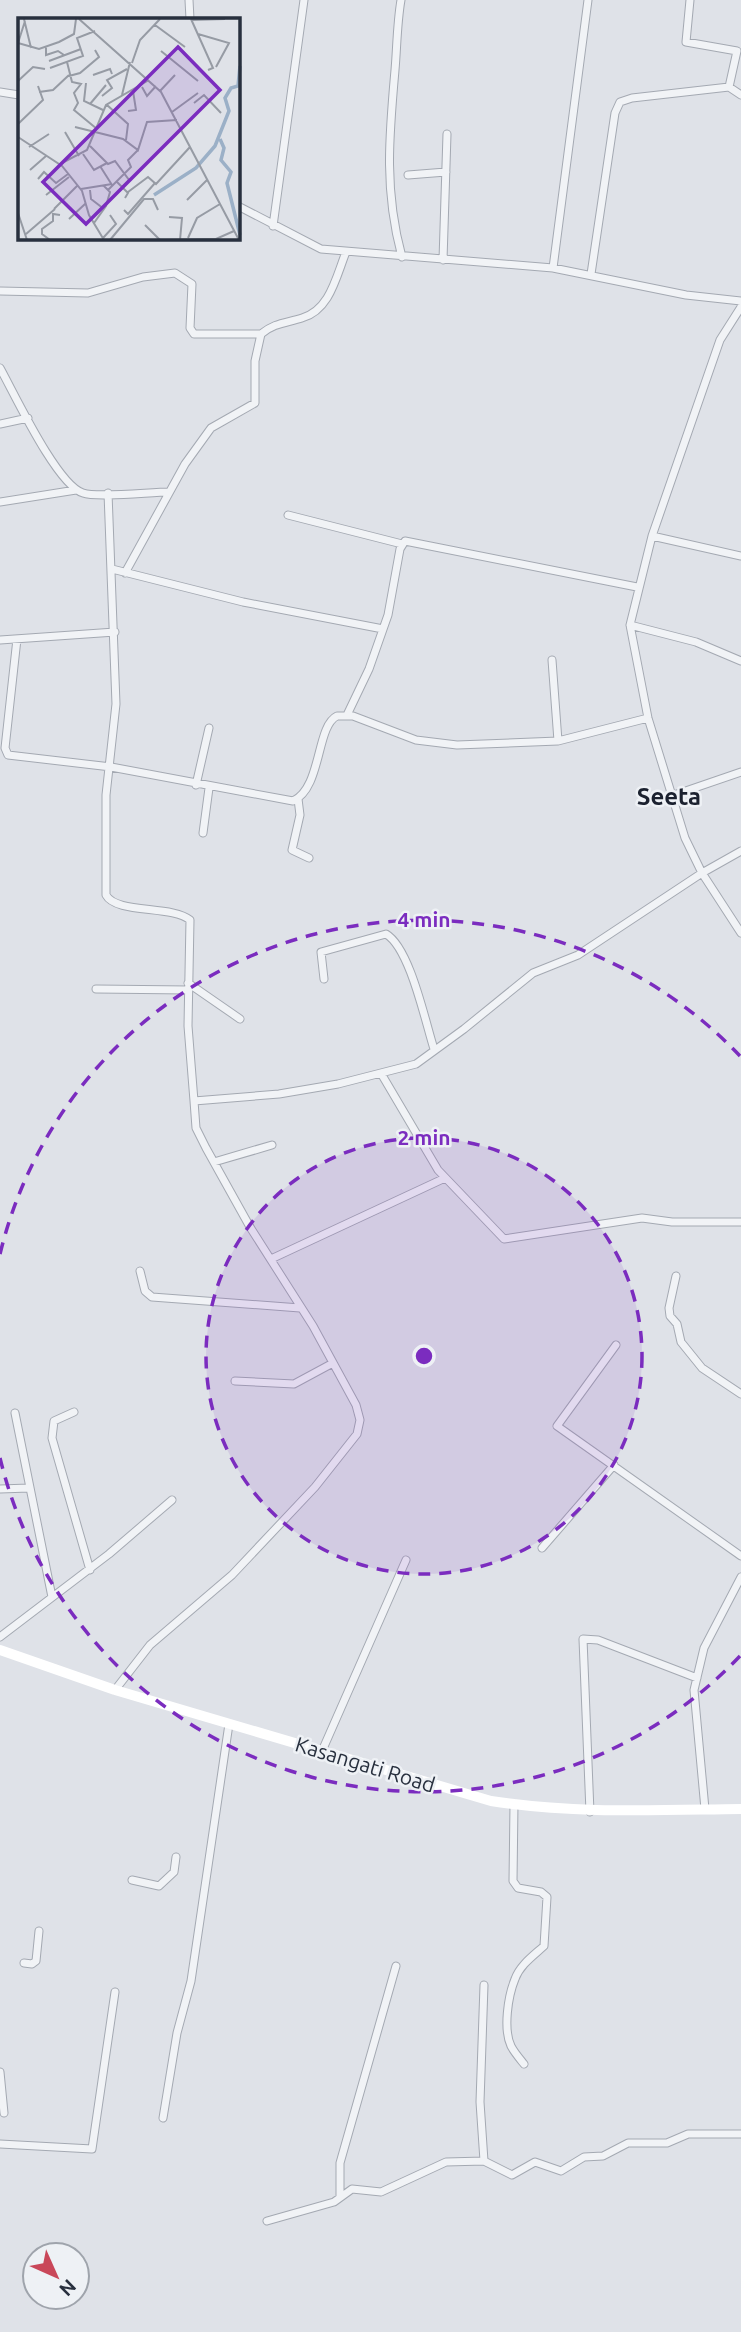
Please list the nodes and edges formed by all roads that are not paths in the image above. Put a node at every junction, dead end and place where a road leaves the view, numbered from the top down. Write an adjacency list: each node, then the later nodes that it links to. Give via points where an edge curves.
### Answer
1 (189, 0): 6 (street)
2 (303, 0): 15 (street)
3 (401, 0): 17 (street, via 388,179)
4 (588, 0): 19 (street)
5 (690, 0): 7 (street, via 686,42 737,51)
6 (190, 18)
7 (729, 87): 10 (street); 20 (street, via 620,102)
8 (0, 92): 9 (street)
9 (18, 95)
10 (741, 95)
11 (447, 134): 12 (street)
12 (446, 172): 13 (street); 18 (street)
13 (408, 175)
14 (240, 207): 15 (street)
15 (273, 226): 16 (street, via 321,249)
16 (346, 252): 17 (street); 24 (street, via 327,301 319,309 277,323)
17 (402, 257): 18 (street)
18 (443, 260): 19 (street)
19 (553, 268): 20 (street)
20 (591, 274): 22 (street, via 686,295)
21 (0, 291): 24 (street, via 88,293 175,273 191,284 190,328 194,334)
22 (741, 301)
23 (741, 307): 33 (street, via 720,340)
24 (261, 334): 29 (street, via 255,403 211,428)
25 (0, 368): 26 (street)
26 (29, 418): 27 (street); 28 (street, via 55,467)
27 (0, 424)
28 (76, 490): 30 (street); 31 (street)
29 (169, 492): 30 (street); 37 (street)
30 (108, 493): 36 (street)
31 (0, 502)
32 (288, 515): 34 (street)
33 (652, 536): 35 (street); 38 (street)
34 (402, 544): 38 (street, via 415,541); 40 (street)
35 (741, 556)
36 (112, 569): 37 (street); 41 (street)
37 (125, 573): 40 (street)
38 (637, 587): 39 (street)
39 (629, 625): 45 (street, via 696,642); 47 (street)
40 (383, 629): 46 (street)
41 (115, 632): 42 (street); 50 (street)
42 (17, 639): 43 (street); 50 (street, via 5,748 8,755)
43 (0, 640)
44 (552, 660): 49 (street)
45 (741, 661)
46 (347, 715): 49 (street, via 416,740 457,745); 55 (street, via 329,721 322,751)
47 (648, 718): 49 (street); 54 (street)
48 (209, 728): 52 (street)
49 (558, 741)
50 (111, 767): 52 (street); 63 (street, via 106,794 108,899 188,918)
51 (741, 772): 54 (street)
52 (196, 785): 53 (street)
53 (209, 788): 55 (street); 56 (street)
54 (671, 796): 59 (street)
55 (298, 799): 58 (street, via 300,815 292,850)
56 (203, 833)
57 (741, 851): 59 (street)
58 (309, 858)
59 (702, 873): 60 (street); 66 (street, via 578,955 533,973)
60 (737, 920): 61 (street)
61 (741, 933)
62 (324, 979): 66 (street, via 321,952 386,934 397,940 406,955)
63 (188, 986): 64 (street); 65 (street); 68 (street)
64 (96, 989)
65 (240, 1019)
66 (434, 1049): 67 (street, via 416,1064)
67 (382, 1075): 68 (street, via 279,1094); 71 (street)
68 (194, 1101): 70 (street, via 196,1128)
69 (272, 1145): 70 (street)
70 (214, 1162): 73 (street)
71 (445, 1178): 72 (street, via 504,1239 642,1218); 73 (street)
72 (741, 1222)
73 (271, 1259): 76 (street)
74 (141, 1271): 76 (street, via 145,1291 152,1297)
75 (676, 1276): 80 (street, via 669,1308 681,1342 702,1368)
76 (300, 1308): 78 (street)
77 (616, 1345): 83 (street, via 557,1426)
78 (333, 1363): 79 (street, via 294,1384); 96 (street, via 356,1405 357,1434 261,1545 150,1645)
79 (235, 1381)
80 (741, 1394)
81 (74, 1412): 90 (street, via 54,1421 52,1438)
82 (15, 1413): 84 (street)
83 (614, 1465): 87 (street); 88 (street)
84 (29, 1488): 85 (street); 92 (street)
85 (0, 1489)
86 (172, 1500): 90 (street)
87 (542, 1548)
88 (741, 1556)
89 (406, 1560): 98 (street)
90 (90, 1570): 92 (street)
91 (741, 1577): 95 (street, via 704,1648)
92 (52, 1597): 93 (street)
93 (0, 1637)
94 (0, 1650): 96 (street, Kasangati Road)
95 (697, 1678): 101 (street, via 694,1703); 102 (street, via 598,1640 583,1639)
96 (115, 1690): 97 (street, Kasangati Road)
97 (229, 1724): 98 (street, Kasangati Road); 113 (street, via 191,1981)
98 (322, 1751): 99 (street, Kasangati Road)
99 (514, 1804): 102 (street, Kasangati Road); 110 (street, via 513,1881 518,1888 547,1897 544,1946 514,1979 510,2004 507,2026 511,2045)
100 (741, 1808): 101 (street, Kasangati Road)
101 (705, 1809): 102 (street, Kasangati Road)
102 (590, 1812)
103 (176, 1857): 104 (street, via 174,1872 159,1886)
104 (132, 1880)
105 (39, 1931): 106 (street, via 36,1961)
106 (24, 1963)
107 (396, 1966): 117 (street, via 340,2163)
108 (484, 1985): 116 (street, via 480,2102)
109 (115, 1993): 115 (street, via 92,2150)
110 (524, 2064)
111 (0, 2072): 112 (street)
112 (4, 2113)
113 (163, 2118)
114 (741, 2134): 116 (street, via 688,2134 667,2143 628,2143 603,2156 584,2157 561,2171 535,2162 512,2175)
115 (0, 2144)
116 (484, 2161): 117 (street, via 446,2162 381,2192 352,2189)
117 (340, 2197): 118 (street)
118 (267, 2221)

